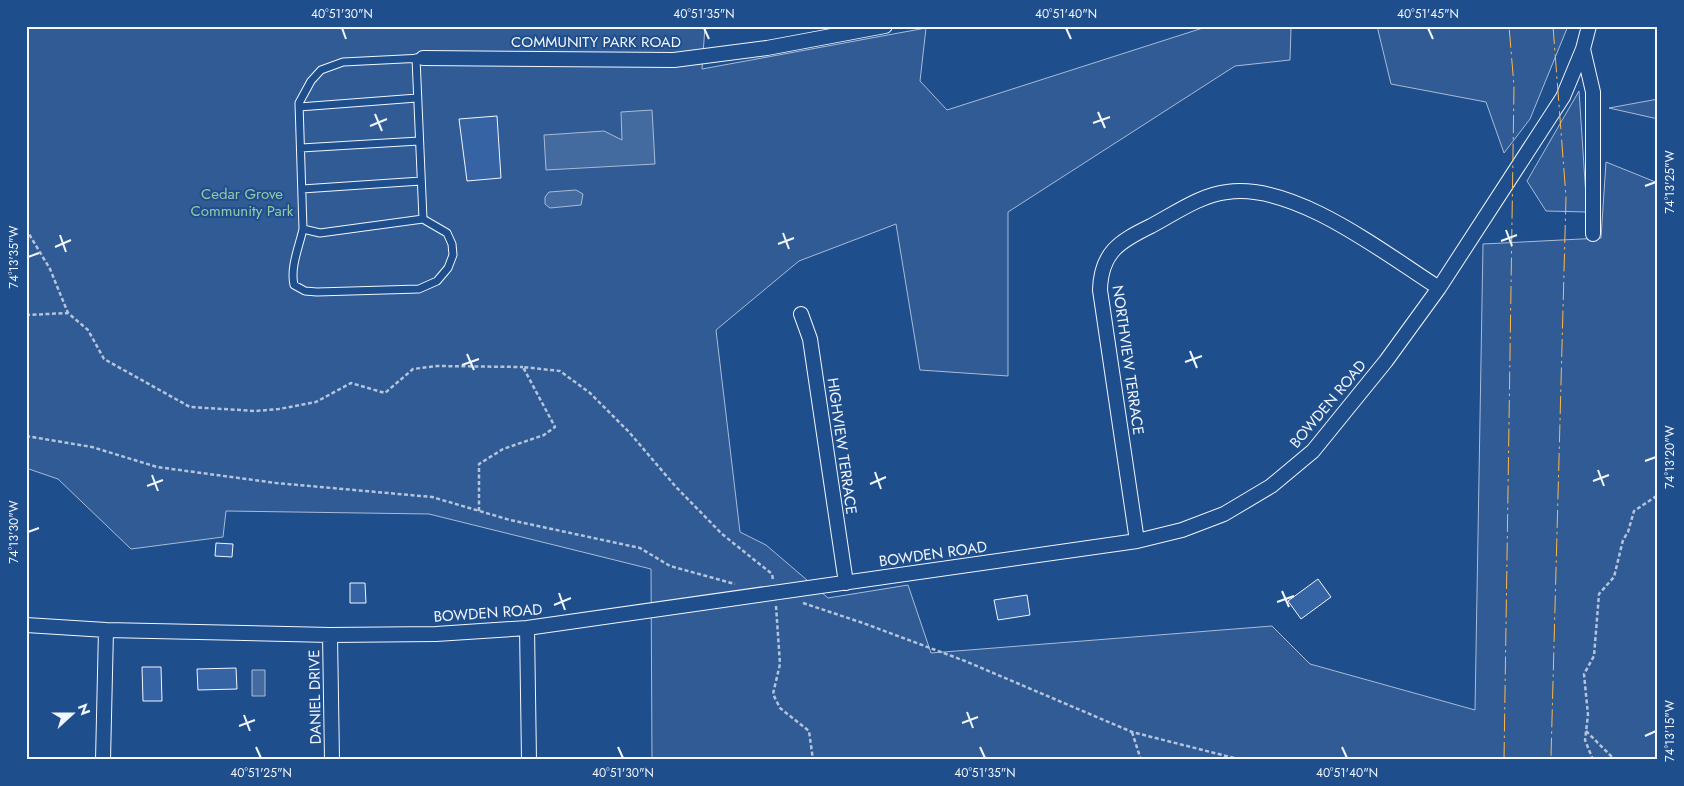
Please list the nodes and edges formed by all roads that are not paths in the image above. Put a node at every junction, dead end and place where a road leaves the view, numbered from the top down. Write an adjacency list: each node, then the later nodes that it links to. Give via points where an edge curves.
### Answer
1 (885, 26): 4 (street, COMMUNITY PARK ROAD, via 767,48 674,60)
2 (1589, 26): 3 (street, BOWDEN ROAD)
3 (1583, 49): 13 (street, via 1593,92); 14 (street, BOWDEN ROAD, via 1563,97)
4 (420, 58): 5 (lane); 6 (lane, via 332,64 311,81)
5 (417, 98): 6 (lane); 7 (lane)
6 (299, 107): 8 (lane)
7 (419, 141): 8 (lane); 9 (lane)
8 (300, 148): 10 (lane)
9 (421, 181): 10 (lane); 11 (lane)
10 (302, 189): 12 (lane)
11 (423, 219): 12 (lane, via 320,233); 12 (lane, via 447,233 453,255 448,268 437,281 420,289 305,291 294,285 292,275)
12 (303, 229)
13 (1593, 234)
14 (1439, 288): 16 (street, BOWDEN ROAD, via 1386,361 1298,465 1260,494 1224,514 1182,530); 16 (street, NORTHVIEW TERRACE, via 1321,214 1291,202 1246,191 1214,194 1118,245 1106,260 1100,290)
15 (801, 314): 17 (street, HIGHVIEW TERRACE, via 810,340)
16 (1137, 541): 17 (street, BOWDEN ROAD)
17 (846, 583): 19 (street, BOWDEN ROAD)
18 (26, 625): 20 (street, BOWDEN ROAD)
19 (528, 628): 21 (street, BOWDEN ROAD, via 436,634); 24 (street)
20 (106, 630): 21 (street, BOWDEN ROAD); 22 (street)
21 (330, 635): 23 (street, DANIEL DRIVE)
22 (103, 760)
23 (332, 760)
24 (529, 760)

